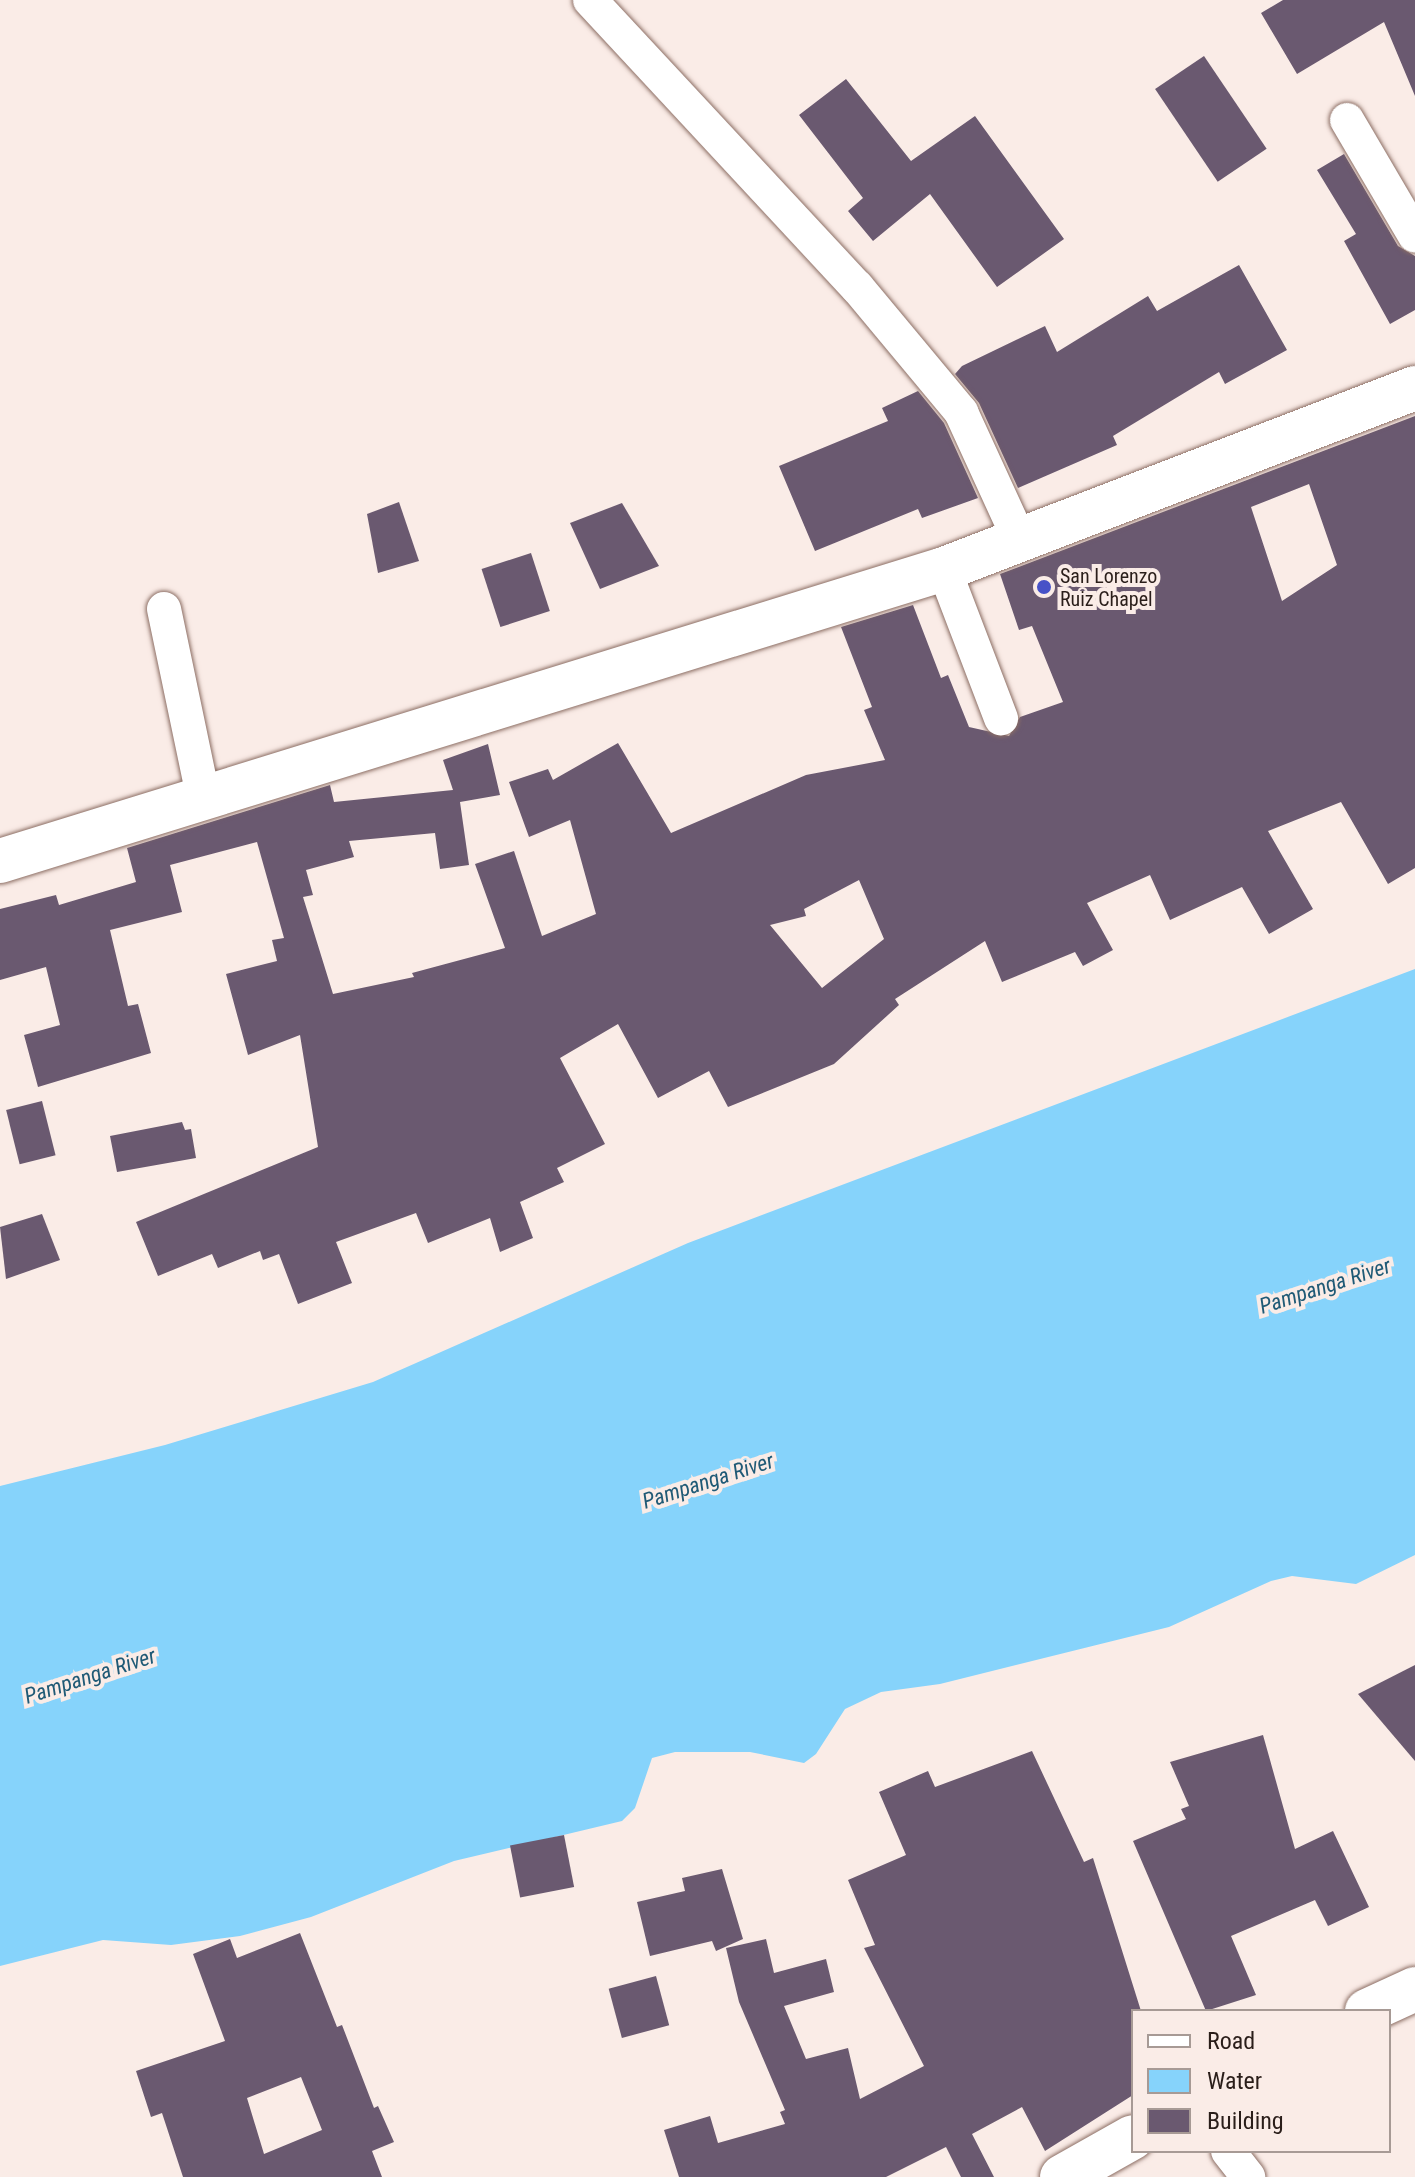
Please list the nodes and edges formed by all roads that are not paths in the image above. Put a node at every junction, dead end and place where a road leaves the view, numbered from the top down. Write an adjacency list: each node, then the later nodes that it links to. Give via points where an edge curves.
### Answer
1 (590, 0): 5 (street, via 857,287 961,412)
2 (1347, 120): 3 (street)
3 (1415, 236)
4 (1415, 388): 5 (street)
5 (1020, 541): 6 (street)
6 (944, 569): 8 (street); 9 (street)
7 (164, 609): 9 (street)
8 (1001, 718)
9 (203, 796): 10 (street)
10 (0, 861)
11 (1415, 1989): 12 (street)
12 (1371, 2009)
13 (1131, 2138): 15 (street)
14 (1230, 2153): 16 (street)
15 (1062, 2177)
16 (1248, 2177)

